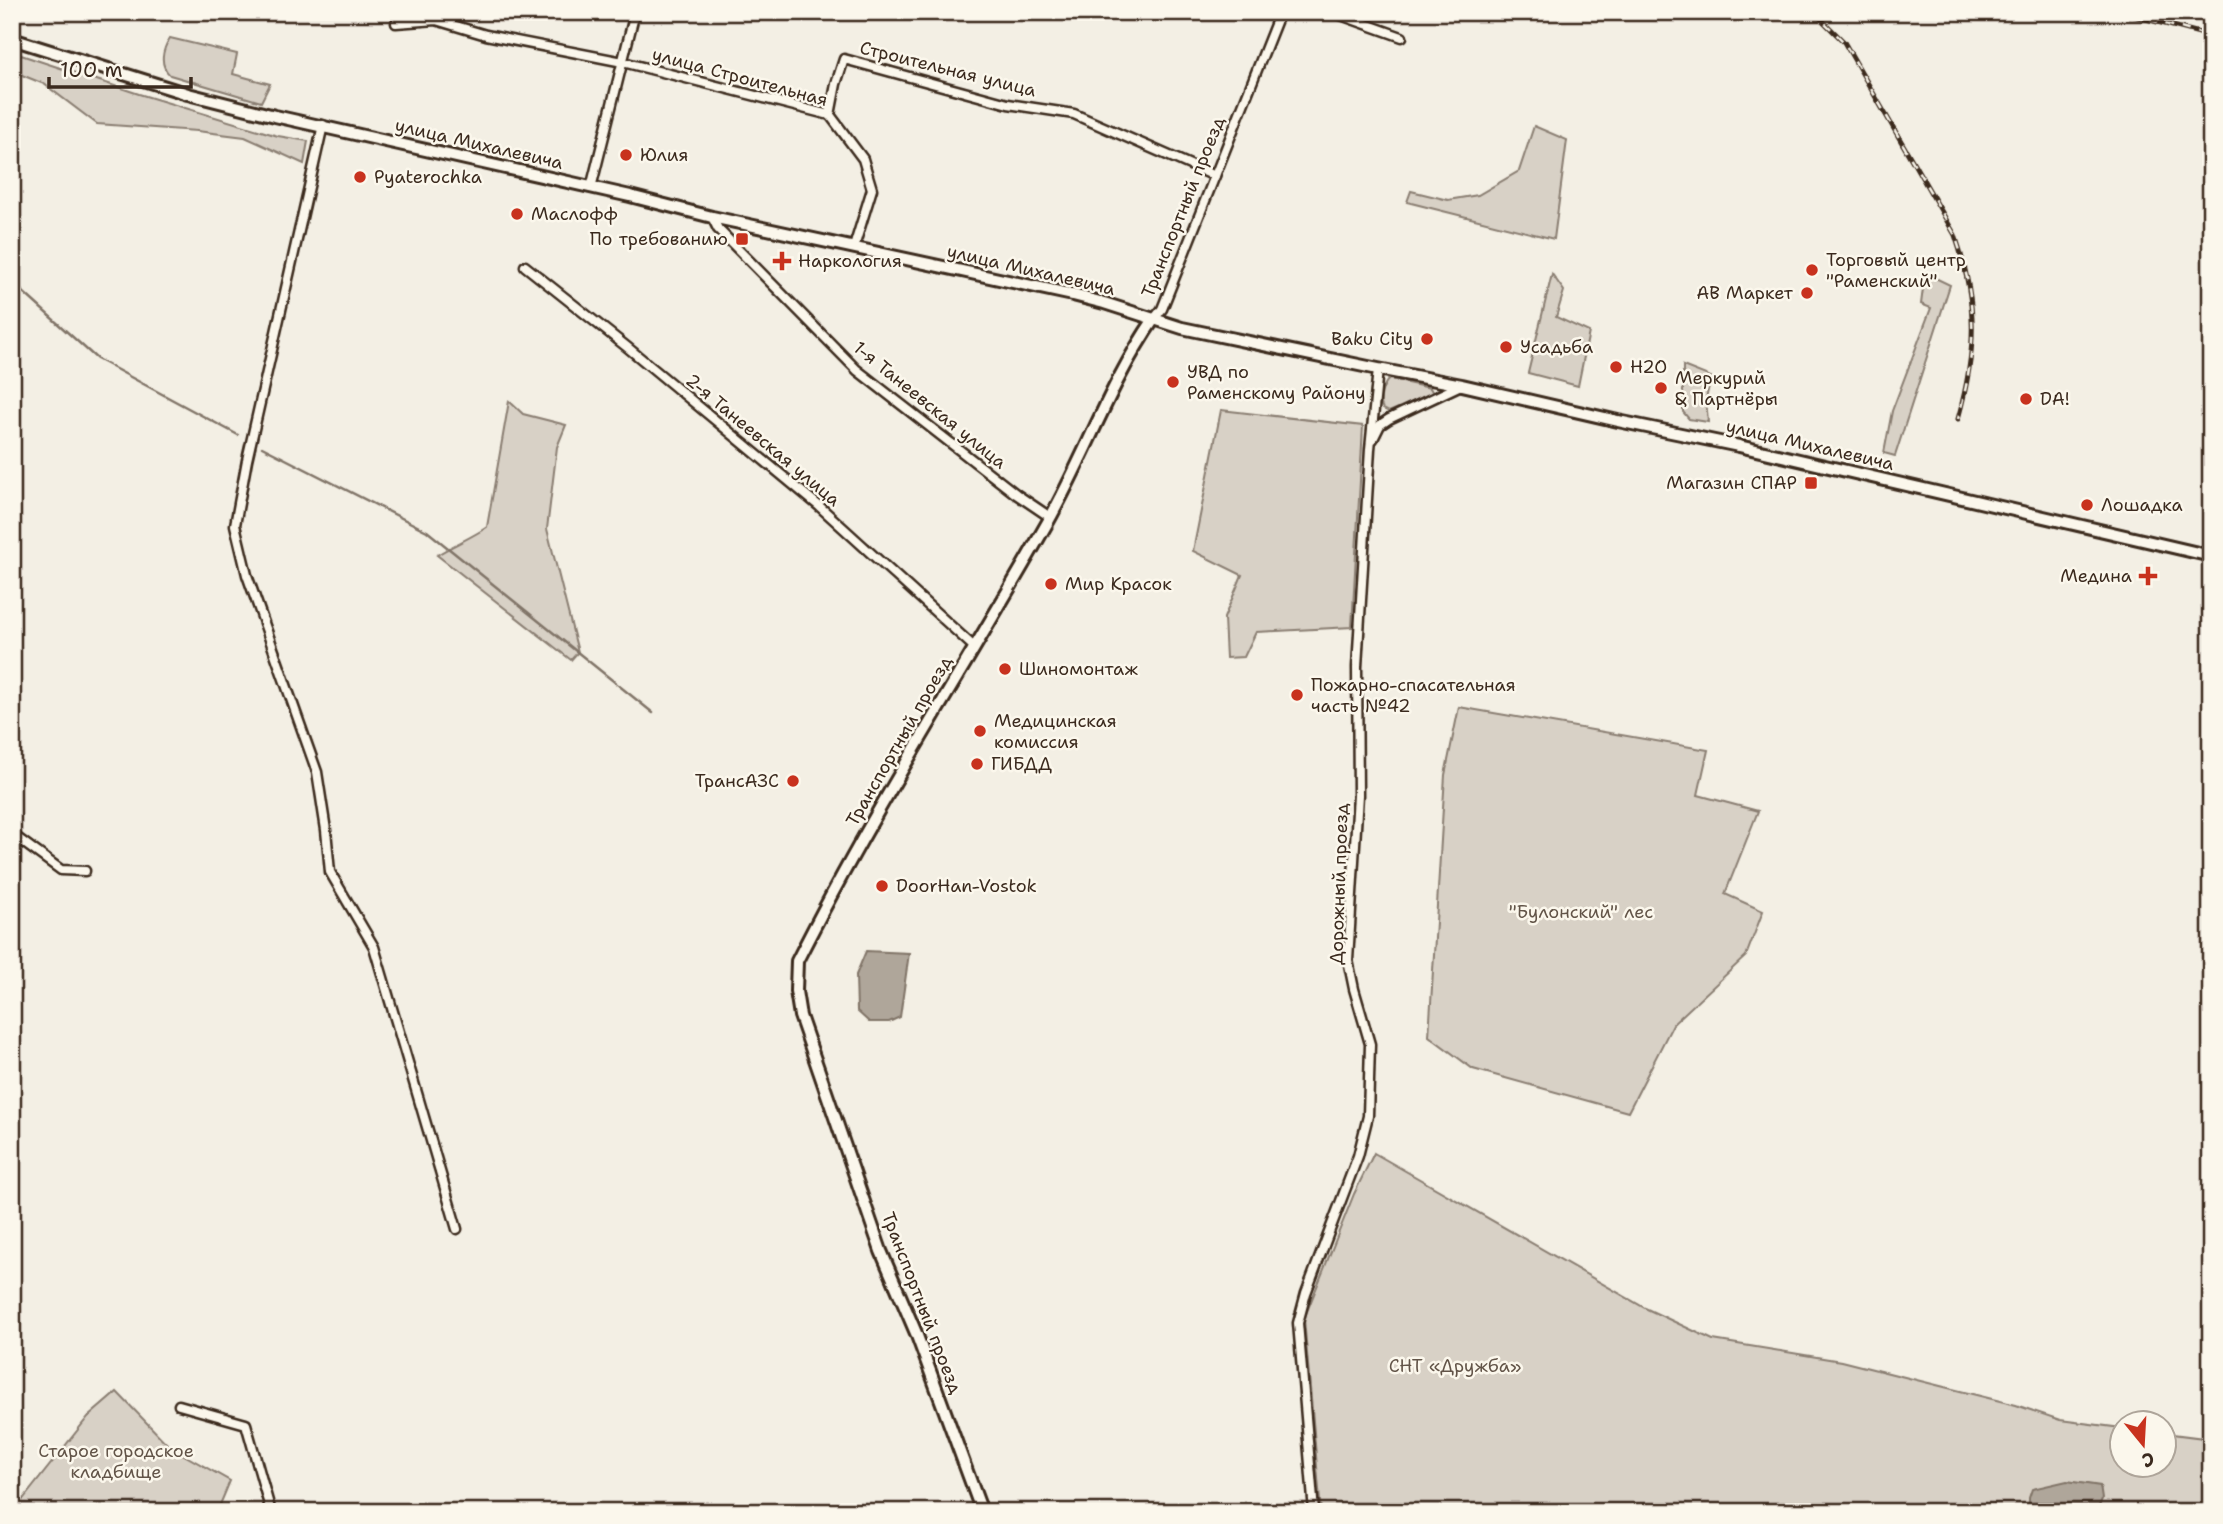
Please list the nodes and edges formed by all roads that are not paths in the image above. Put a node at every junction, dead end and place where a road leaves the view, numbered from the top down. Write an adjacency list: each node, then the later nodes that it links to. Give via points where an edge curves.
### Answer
1 (635, 12): 7 (street)
2 (1280, 12): 10 (street, Транспортный проезд)
3 (1332, 12): 5 (street)
4 (396, 23): 7 (street, улица Строительная, via 436,20 486,35)
5 (1402, 37)
6 (12, 38): 9 (main road, улица Михалевича, via 188,94)
7 (623, 62): 8 (street, улица Строительная); 11 (street)
8 (830, 115): 10 (street, Строительная улица, via 845,59 1008,104 1074,114); 13 (street, улица Строительная, via 863,159 872,189)
9 (323, 125): 11 (main road, улица Михалевича); 24 (street, via 235,525 247,575 317,772 330,872 374,947)
10 (1215, 176): 15 (street, Транспортный проезд)
11 (591, 188): 12 (main road, улица Михалевича)
12 (712, 217): 13 (main road, улица Михалевича); 19 (street, 1-я Танеевская улица, via 718,229 857,370)
13 (854, 247): 15 (main road, улица Михалевича, via 1083,298)
14 (525, 266): 21 (street, 2-я Танеевская улица, via 819,506)
15 (1154, 319): 16 (main road, улица Михалевича); 19 (main road, Транспортный проезд, via 1130,355)
16 (1378, 369): 17 (main road, улица Михалевича); 18 (street, Дорожный проезд)
17 (1462, 385): 18 (street, via 1380,425); 20 (main road, улица Михалевича)
18 (1370, 449): 28 (street, Дорожный проезд, via 1357,667 1358,795 1348,960 1370,1044 1368,1116 1298,1323)
19 (1050, 517): 21 (main road, Транспортный проезд)
20 (2211, 556)
21 (974, 647): 27 (main road, Транспортный проезд, via 819,919 797,961 796,975 800,1016 881,1251)
22 (12, 834): 23 (street, via 61,870)
23 (85, 872)
24 (457, 1229)
25 (178, 1405): 26 (street, via 246,1424)
26 (271, 1512)
27 (982, 1512)
28 (1314, 1512)

